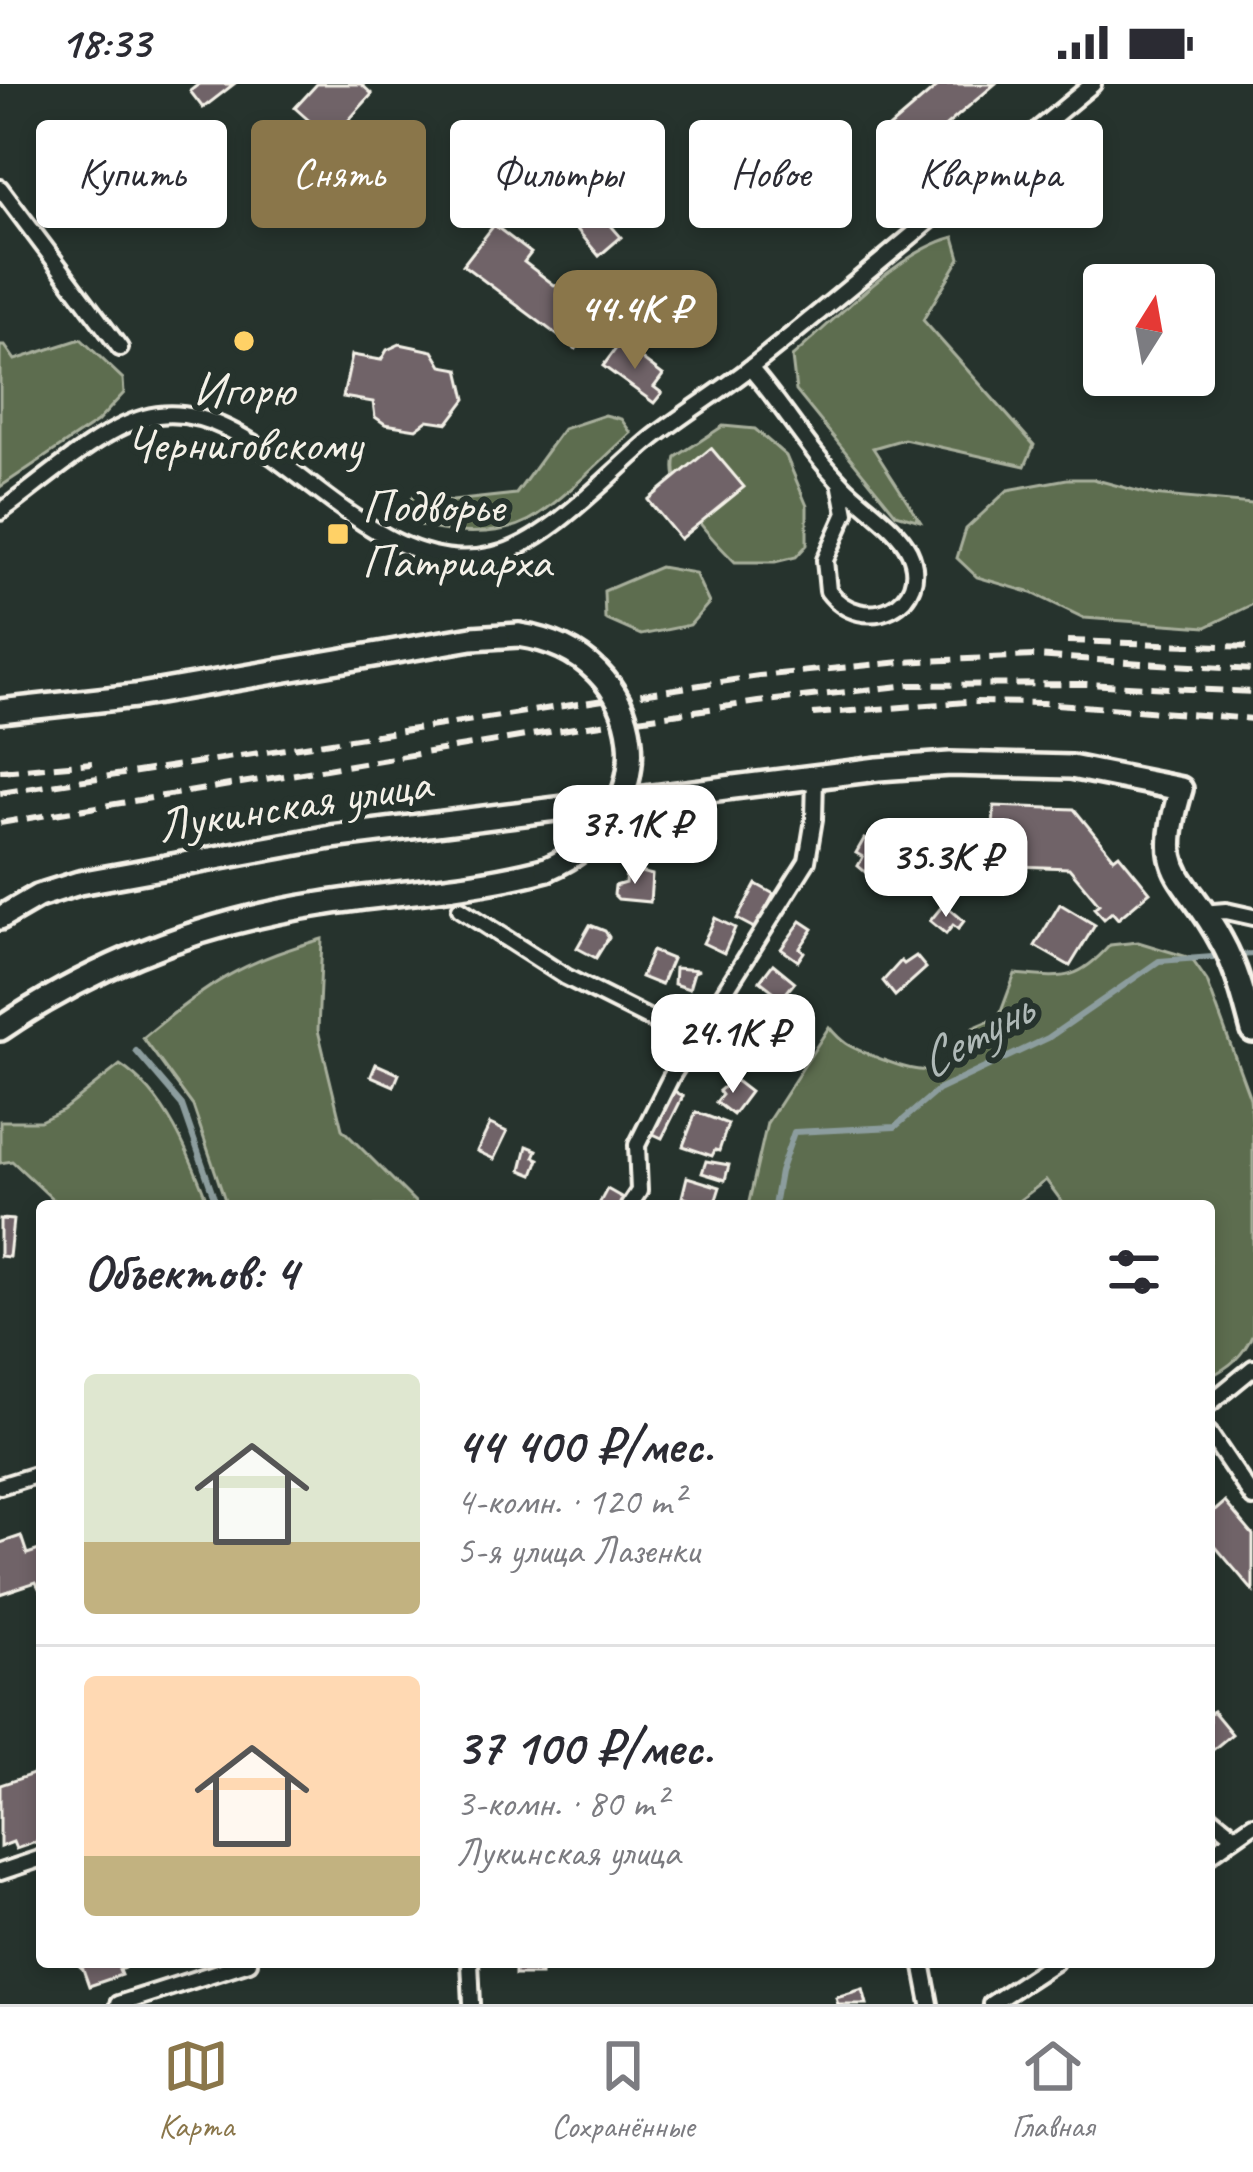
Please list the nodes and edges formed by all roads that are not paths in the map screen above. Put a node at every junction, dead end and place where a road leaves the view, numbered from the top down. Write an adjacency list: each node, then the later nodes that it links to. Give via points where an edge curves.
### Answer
1 (1082, 87): 4 (street)
2 (0, 188): 3 (street)
3 (120, 348)
4 (750, 368): 5 (street); 6 (street, via 536,536 495,555 455,560 420,553 231,430 176,413 111,433)
5 (840, 482): 5 (street, via 846,513 825,560 828,591 851,612 882,614 913,581 909,550)
6 (0, 512)
7 (0, 711): 13 (street, bridge, via 519,635 556,644 591,666 618,699 631,739 630,772 613,819 584,849 547,869 207,928 110,966)
8 (814, 776): 10 (street, Лукинская улица, via 1005,764 1071,767 1181,789 1169,852); 12 (street, Лукинская улица, via 193,860 74,884); 15 (street, via 807,861)
9 (460, 909): 15 (street, via 566,977)
10 (1202, 913): 11 (street); 14 (street, via 1222,940)
11 (1253, 917)
12 (0, 918)
13 (0, 1030)
14 (1253, 1031)
15 (696, 1042): 16 (street, via 637,1145)
16 (633, 1200)
17 (1253, 1368): 18 (street)
18 (1215, 1399)
19 (1215, 1442): 22 (street)
20 (36, 1475): 21 (street)
21 (0, 1486)
22 (1253, 1498)
23 (1215, 1820): 25 (street)
24 (1253, 1824): 25 (street)
25 (1235, 1836): 26 (street)
26 (1215, 1851)
27 (36, 1860): 28 (street)
28 (0, 1872)
29 (230, 1968): 33 (street)
30 (470, 1968): 34 (street)
31 (923, 1968): 35 (street)
32 (1046, 1968): 36 (street)
33 (118, 2004)
34 (472, 2004)
35 (930, 2004)
36 (991, 2004)

